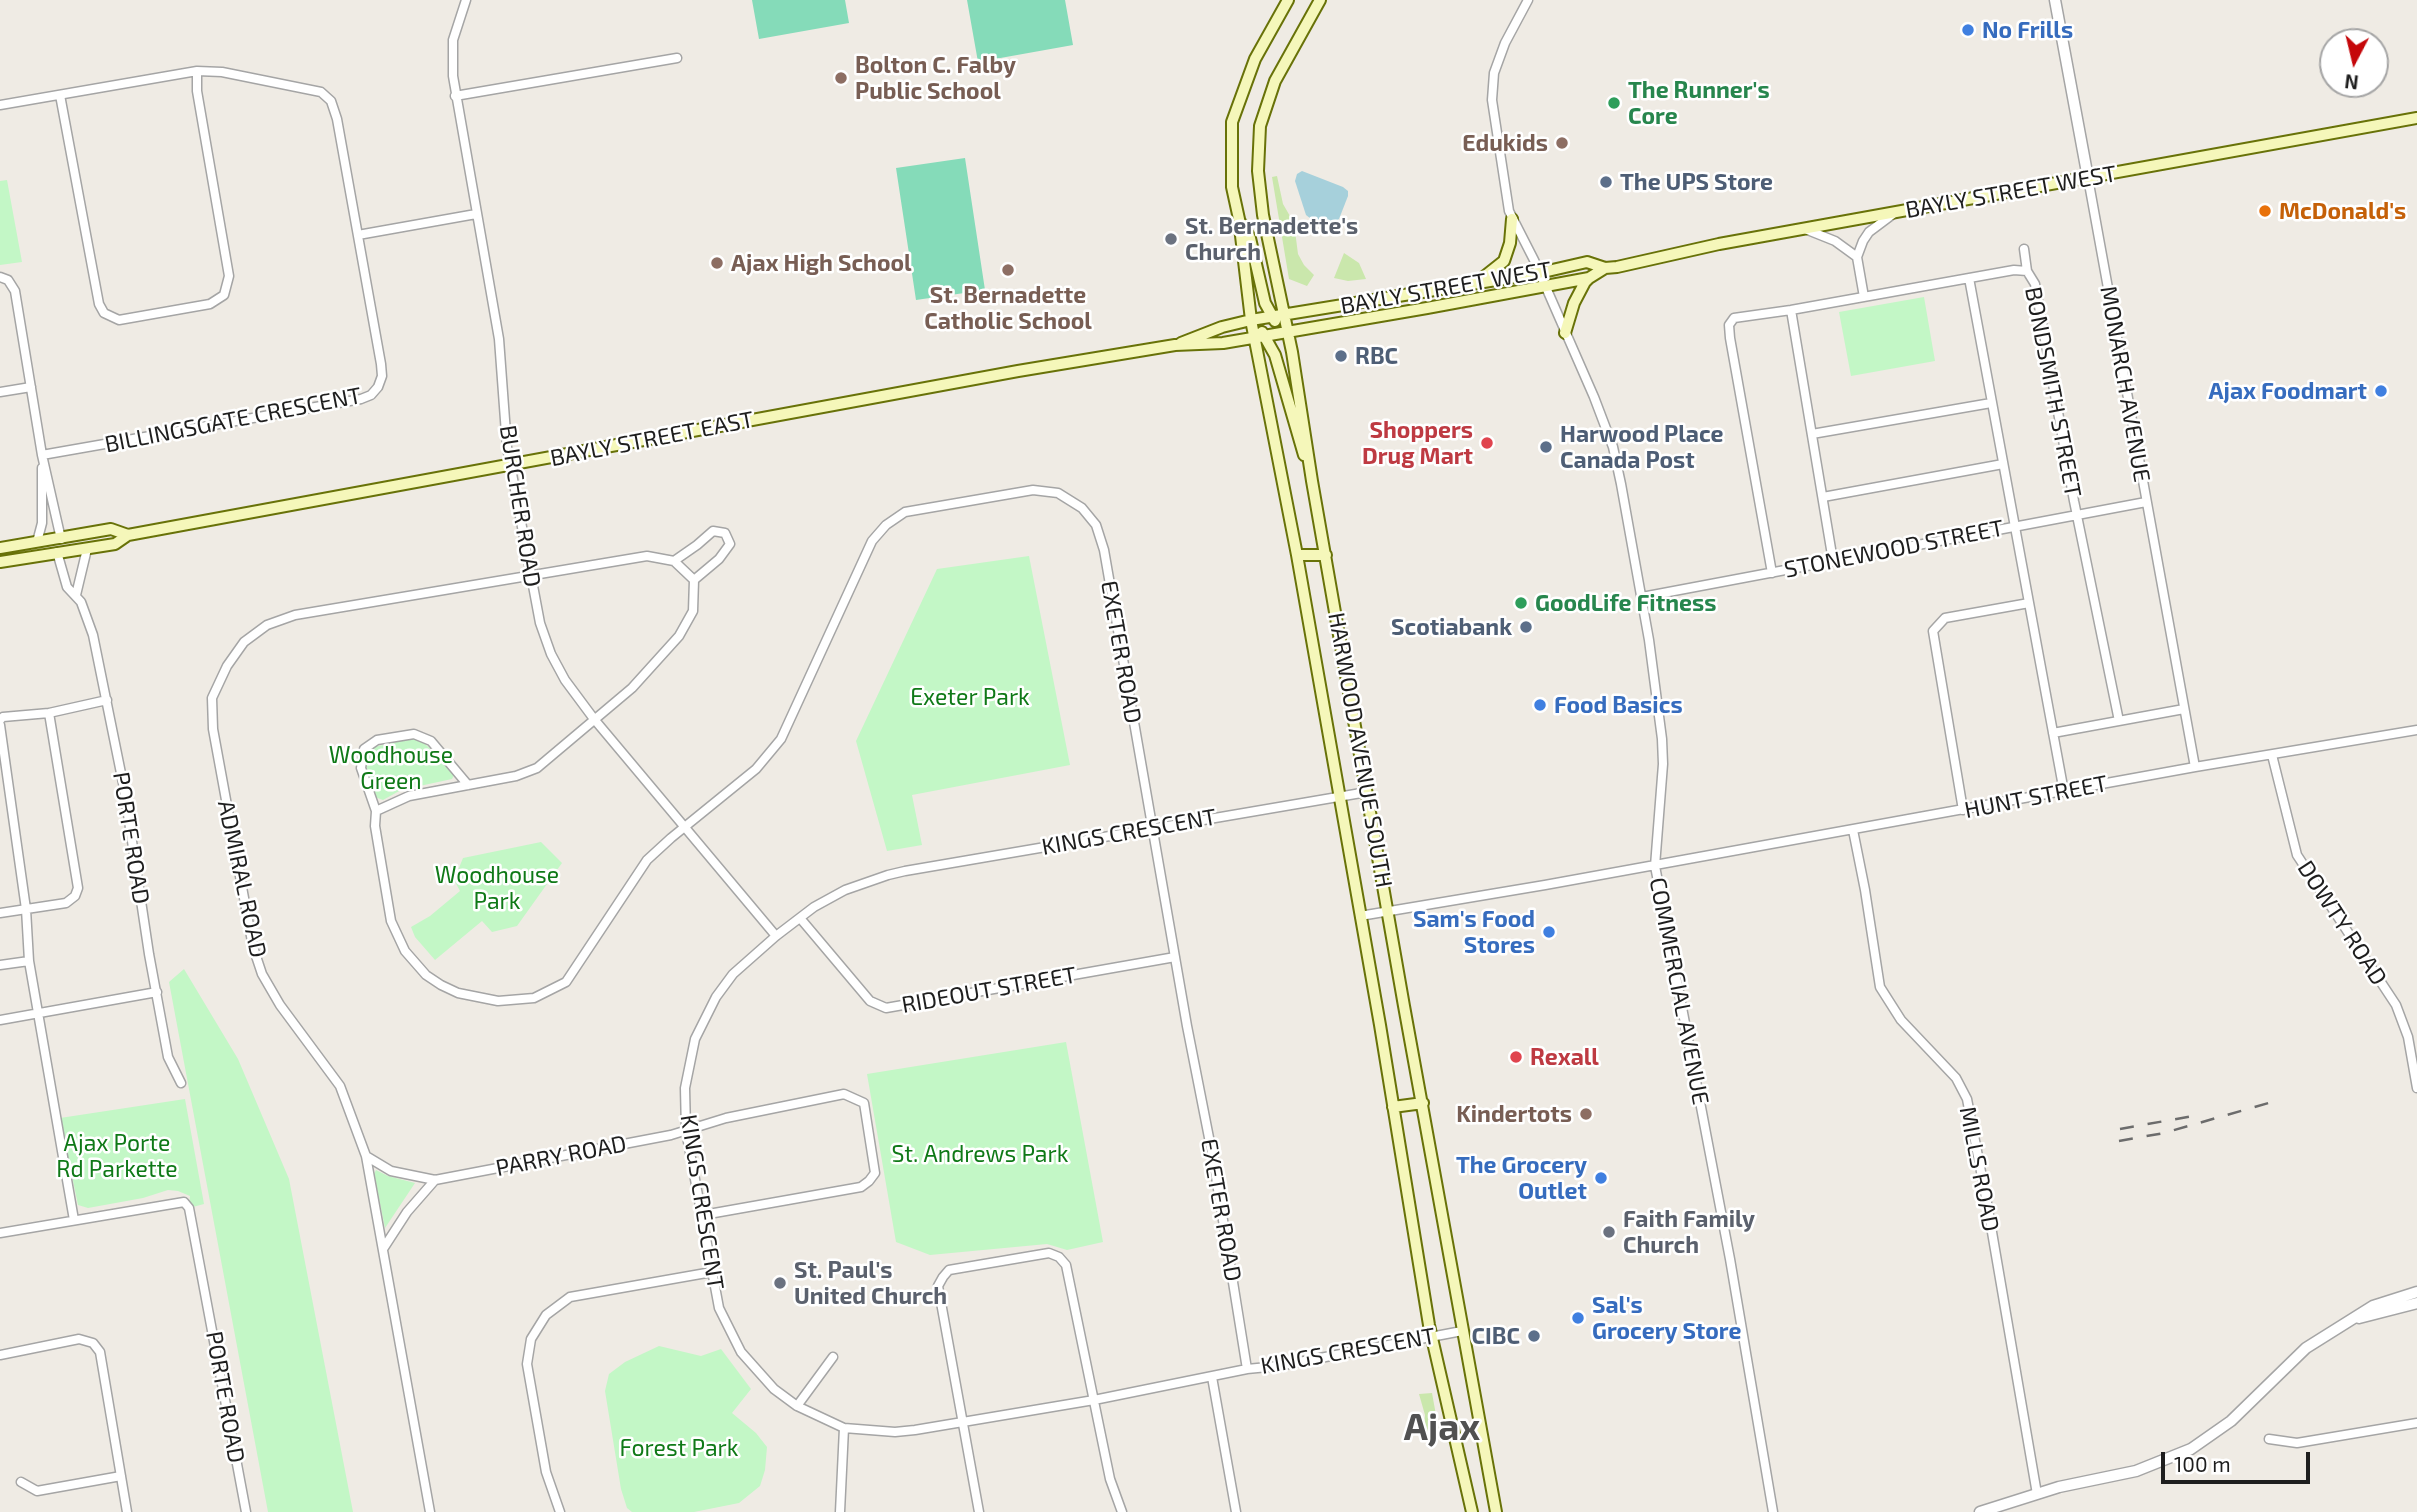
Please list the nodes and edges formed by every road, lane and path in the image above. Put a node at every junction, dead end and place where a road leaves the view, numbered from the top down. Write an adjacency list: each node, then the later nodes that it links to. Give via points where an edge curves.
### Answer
1 (466, 0): 9 (street, BURCHER ROAD, via 453,40)
2 (1288, 0): 15 (main road, HARWOOD AVENUE SOUTH, via 1255,59 1231,122 1232,187)
3 (1320, 0): 31 (main road, HARWOOD AVENUE SOUTH, via 1275,81 1259,126 1263,215)
4 (1528, 0): 16 (street, COMMERCIAL AVENUE, via 1494,73 1492,100)
5 (2055, 0): 12 (street, MONARCH AVENUE)
6 (677, 58): 9 (street)
7 (197, 71): 8 (street, BILLINGSGATE CRESCENT); 8 (street, via 229,276 224,295 210,304 119,320 104,313 99,304); 18 (street, BILLINGSGATE CRESCENT, via 310,89 331,101)
8 (60, 94): 10 (street, BILLINGSGATE CRESCENT)
9 (455, 96): 14 (street, BURCHER ROAD)
10 (0, 105)
11 (2417, 118): 12 (main road, BAYLY STREET WEST)
12 (2088, 177): 13 (main road, BAYLY STREET WEST); 47 (street, MONARCH AVENUE)
13 (1894, 213): 17 (main road, BAYLY STREET WEST); 20 (street, via 1870,232)
14 (476, 214): 18 (street); 44 (street, BURCHER ROAD, via 499,339)
15 (1239, 219): 32 (main road, via 1250,238); 33 (main road, HARWOOD AVENUE SOUTH)
16 (1513, 219): 23 (street, COMMERCIAL AVENUE); 27 (main road, via 1504,261)
17 (1804, 229): 20 (street, via 1835,241); 21 (main road, BAYLY STREET WEST)
18 (358, 235): 42 (street, BILLINGSGATE CRESCENT, via 382,376 371,395)
19 (2024, 249): 22 (street, BONDSMITH STREET)
20 (1857, 257): 29 (street)
21 (1605, 268): 23 (main road, BAYLY STREET WEST, via 1587,262); 25 (main road, BAYLY STREET WEST)
22 (2027, 271): 26 (street, BONDSMITH STREET); 48 (street, BONDSMITH STREET, via 2035,284)
23 (1539, 272): 27 (main road, BAYLY STREET WEST); 28 (street, COMMERCIAL AVENUE)
24 (0, 277): 38 (street, via 15,291)
25 (1589, 278): 28 (main road, BAYLY STREET WEST); 35 (main road, via 1574,303)
26 (1969, 278): 29 (street, BONDSMITH STREET); 40 (street)
27 (1479, 282): 31 (main road, BAYLY STREET WEST)
28 (1545, 285): 34 (main road, BAYLY STREET WEST); 35 (street, COMMERCIAL AVENUE)
29 (1864, 297): 30 (street, BONDSMITH STREET)
30 (1791, 310): 41 (street); 61 (street, BONDSMITH STREET, via 1734,318 1729,324)
31 (1284, 315): 32 (main road, BAYLY STREET WEST); 34 (main road, HARWOOD AVENUE SOUTH)
32 (1272, 317): 33 (main road, BAYLY STREET EAST); 34 (main road)
33 (1251, 320): 36 (main road, HARWOOD AVENUE SOUTH); 37 (main road, BAYLY STREET EAST)
34 (1289, 331): 36 (main road, BAYLY STREET WEST); 45 (main road, HARWOOD AVENUE SOUTH)
35 (1565, 333): 65 (street, COMMERCIAL AVENUE, via 1613,447)
36 (1260, 336): 37 (main road, BAYLY STREET EAST); 45 (main road, via 1275,355); 56 (main road, HARWOOD AVENUE SOUTH)
37 (1175, 345): 44 (main road, BAYLY STREET EAST)
38 (31, 387): 39 (street); 42 (street)
39 (0, 393)
40 (1991, 402): 41 (street); 43 (street)
41 (1812, 433): 46 (street)
42 (43, 455): 51 (street); 52 (street, via 42,523)
43 (2003, 464): 46 (street); 49 (street)
44 (511, 466): 50 (main road, BAYLY STREET EAST); 62 (street, BURCHER ROAD)
45 (1312, 481): 57 (main road, HARWOOD AVENUE SOUTH)
46 (1823, 497): 59 (street)
47 (2146, 502): 48 (street, STONEWOOD STREET); 68 (street, MONARCH AVENUE)
48 (2077, 515): 49 (street, STONEWOOD STREET); 71 (street, BONDSMITH STREET)
49 (2015, 526): 59 (street, STONEWOOD STREET); 66 (street)
50 (128, 535): 51 (main road, BAYLY STREET EAST, via 111,529); 54 (main road, BAYLY STREET EAST, via 115,544)
51 (61, 539): 52 (main road, BAYLY STREET EAST); 55 (main road)
52 (37, 542): 53 (main road, BAYLY STREET EAST)
53 (0, 548)
54 (87, 549): 55 (main road, BAYLY STREET EAST); 64 (street)
55 (57, 552): 60 (main road, BAYLY STREET EAST); 64 (street, PORTE ROAD, via 67,587)
56 (1297, 555): 57 (main road); 80 (main road, HARWOOD AVENUE SOUTH)
57 (1326, 555): 78 (main road, HARWOOD AVENUE SOUTH)
58 (674, 561): 62 (street, ADMIRAL ROAD, via 647,556); 63 (street); 63 (street, via 713,531 725,533 730,544)
59 (1833, 561): 61 (street, STONEWOOD STREET)
60 (0, 562)
61 (1772, 573): 65 (street, STONEWOOD STREET)
62 (530, 575): 70 (street, BURCHER ROAD, via 551,654); 104 (street, ADMIRAL ROAD, via 295,615 267,625 244,642 212,698 213,729 253,947 262,974 340,1086)
63 (694, 580): 70 (street, via 693,611 679,636 632,688)
64 (76, 595): 67 (street, PORTE ROAD, via 93,635)
65 (1642, 597): 86 (street, COMMERCIAL AVENUE, via 1662,739)
66 (2029, 603): 74 (street); 81 (street, via 1945,618 1933,631)
67 (107, 700): 69 (street); 96 (street, PORTE ROAD)
68 (2184, 709): 71 (street); 76 (street, MONARCH AVENUE)
69 (49, 713): 72 (street, via 9,716); 87 (street, via 78,888 66,903)
70 (594, 719): 77 (street, via 537,768); 83 (street, BURCHER ROAD)
71 (2119, 721): 74 (street)
72 (0, 723): 87 (street)
73 (2417, 730): 75 (street, HUNT STREET)
74 (2053, 733): 79 (street)
75 (2272, 755): 76 (street, HUNT STREET); 100 (street, DOWTY ROAD, via 2297,855 2396,1005 2408,1037)
76 (2195, 767): 79 (street, HUNT STREET)
77 (468, 785): 82 (street, via 409,796); 82 (street, EXETER ROAD, via 431,741 414,734 377,740 364,749 361,768)
78 (1367, 792): 80 (street, KINGS CRESCENT); 89 (main road, HARWOOD AVENUE SOUTH)
79 (2064, 792): 81 (street, HUNT STREET)
80 (1339, 796): 84 (street, KINGS CRESCENT); 90 (main road, HARWOOD AVENUE SOUTH)
81 (1963, 810): 85 (street, HUNT STREET)
82 (376, 811): 83 (street, EXETER ROAD, via 391,921 405,951 441,985 498,1000 534,998 566,982 647,860)
83 (684, 827): 84 (street, EXETER ROAD, via 757,769 781,738 872,541 886,525 905,512 1033,490 1058,494 1082,508 1096,525); 92 (street, BURCHER ROAD)
84 (1153, 829): 91 (street, KINGS CRESCENT, via 888,875 845,890); 93 (street, EXETER ROAD)
85 (1853, 831): 86 (street, HUNT STREET); 128 (street, MILLS ROAD, via 1880,987 1902,1020 1956,1078 1967,1099)
86 (1656, 866): 89 (street, HUNT STREET); 139 (street, COMMERCIAL AVENUE)
87 (26, 909): 88 (street); 94 (street)
88 (0, 913)
89 (1388, 913): 90 (street); 101 (main road, HARWOOD AVENUE SOUTH)
90 (1360, 916): 102 (main road, HARWOOD AVENUE SOUTH)
91 (800, 918): 92 (street, KINGS CRESCENT); 93 (street, RIDEOUT STREET, via 870,1000 886,1008)
92 (776, 936): 103 (street, KINGS CRESCENT, via 733,974 703,1021 685,1088)
93 (1175, 957): 118 (street, EXETER ROAD)
94 (29, 961): 95 (street); 97 (street)
95 (0, 965)
96 (157, 992): 97 (street); 99 (street, PORTE ROAD, via 168,1057)
97 (38, 1012): 98 (street); 107 (street)
98 (0, 1020)
99 (181, 1083)
100 (2417, 1088)
101 (1423, 1103): 102 (main road); 114 (main road, HARWOOD AVENUE SOUTH)
102 (1393, 1107): 115 (main road, HARWOOD AVENUE SOUTH)
103 (686, 1130): 105 (street, PARRY ROAD); 106 (street, KINGS CRESCENT); 106 (street, PARRY ROAD, via 844,1094 864,1103 875,1172 869,1181)
104 (366, 1156): 105 (street, PARRY ROAD, via 391,1171); 109 (street, ADMIRAL ROAD)
105 (435, 1180): 109 (street)
106 (703, 1215): 110 (street, KINGS CRESCENT)
107 (74, 1220): 108 (street); 130 (street, PORTE ROAD, via 184,1202 190,1208)
108 (0, 1233)
109 (383, 1249): 131 (street, ADMIRAL ROAD)
110 (712, 1272): 121 (street, KINGS CRESCENT, via 719,1308 741,1352 774,1389); 132 (street, via 570,1297 546,1315 531,1339 527,1364 546,1472)
111 (2417, 1292): 113 (street, via 2373,1306)
112 (2417, 1303): 113 (street)
113 (2351, 1320): 128 (street, via 2306,1348 2231,1421 2191,1449 2136,1471)
114 (1462, 1331): 115 (street, KINGS CRESCENT); 138 (main road, HARWOOD AVENUE SOUTH)
115 (1432, 1337): 118 (street, KINGS CRESCENT); 137 (main road, HARWOOD AVENUE SOUTH)
116 (0, 1355): 126 (street, via 79,1339 93,1343 100,1352)
117 (833, 1356): 121 (street)
118 (1247, 1369): 119 (street, KINGS CRESCENT)
119 (1212, 1377): 120 (street, KINGS CRESCENT); 136 (street)
120 (1094, 1400): 122 (street, KINGS CRESCENT); 122 (street, via 1066,1265 1059,1257 1049,1253 967,1265 949,1270 939,1286); 135 (street, via 1110,1479)
121 (797, 1406): 124 (street, KINGS CRESCENT)
122 (962, 1422): 124 (street, KINGS CRESCENT, via 895,1432); 134 (street)
123 (2417, 1423): 125 (street, via 2297,1443)
124 (844, 1428): 133 (street)
125 (2269, 1439)
126 (121, 1476): 127 (street, via 37,1491); 129 (street)
127 (21, 1482)
128 (2037, 1494): 140 (street)
129 (127, 1512)
130 (246, 1512)
131 (430, 1512)
132 (560, 1512)
133 (840, 1512)
134 (979, 1512)
135 (1122, 1512)
136 (1236, 1512)
137 (1472, 1512)
138 (1496, 1512)
139 (1773, 1512)
140 (1980, 1512)

